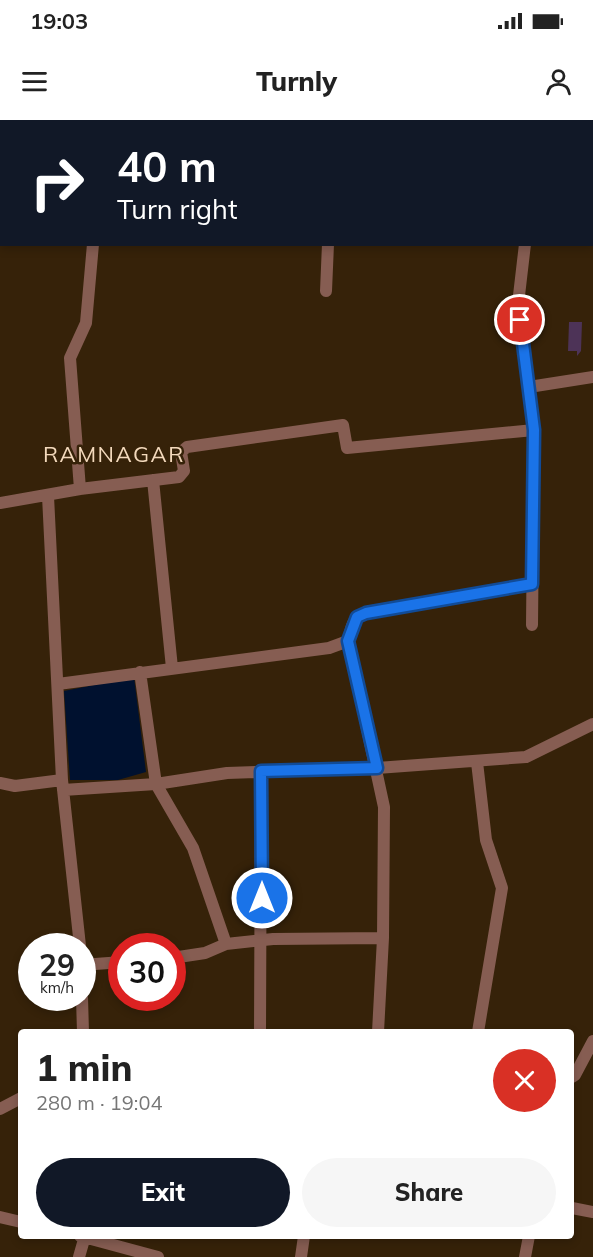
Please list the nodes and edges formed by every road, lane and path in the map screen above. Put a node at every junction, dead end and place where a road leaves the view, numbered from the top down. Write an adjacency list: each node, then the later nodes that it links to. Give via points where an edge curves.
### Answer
1 (93, 246): 9 (street, via 87,323 70,358)
2 (328, 246): 4 (street)
3 (525, 246): 6 (street, via 518,304)
4 (326, 291)
5 (593, 377): 6 (street)
6 (529, 387): 7 (street)
7 (534, 430): 8 (street, via 347,448 343,425 187,447 181,452 182,475); 12 (street)
8 (153, 480): 9 (street); 15 (street)
9 (80, 489): 10 (street)
10 (48, 496): 11 (street); 17 (street)
11 (0, 503)
12 (532, 584): 13 (street); 14 (street, via 366,613 353,622)
13 (532, 625)
14 (348, 641): 15 (street, via 329,648); 20 (street)
15 (172, 668): 16 (street)
16 (140, 672): 17 (street); 23 (street)
17 (58, 684): 24 (street)
18 (593, 724): 19 (street, via 526,757)
19 (477, 762): 20 (street); 34 (street, via 486,840 502,888)
20 (377, 768): 21 (street); 26 (street, via 384,807)
21 (261, 771): 23 (street); 27 (street)
22 (0, 783): 24 (street)
23 (156, 783): 24 (street); 28 (street, via 193,848)
24 (63, 785): 25 (street)
25 (79, 933)
26 (382, 938): 27 (street); 33 (street)
27 (262, 940): 28 (street); 32 (street)
28 (226, 944): 29 (street)
29 (186, 956)
30 (82, 1011): 31 (street)
31 (83, 1029)
32 (260, 1029)
33 (378, 1029)
34 (478, 1029)
35 (593, 1041): 36 (street)
36 (574, 1076)
37 (18, 1100): 38 (street)
38 (0, 1109)
39 (574, 1208): 40 (street)
40 (593, 1212)
41 (0, 1217): 42 (street)
42 (18, 1221)
43 (83, 1239): 47 (street)
44 (95, 1239): 48 (street)
45 (304, 1239): 49 (street)
46 (529, 1239): 50 (street)
47 (79, 1257)
48 (158, 1257)
49 (301, 1257)
50 (525, 1257)

